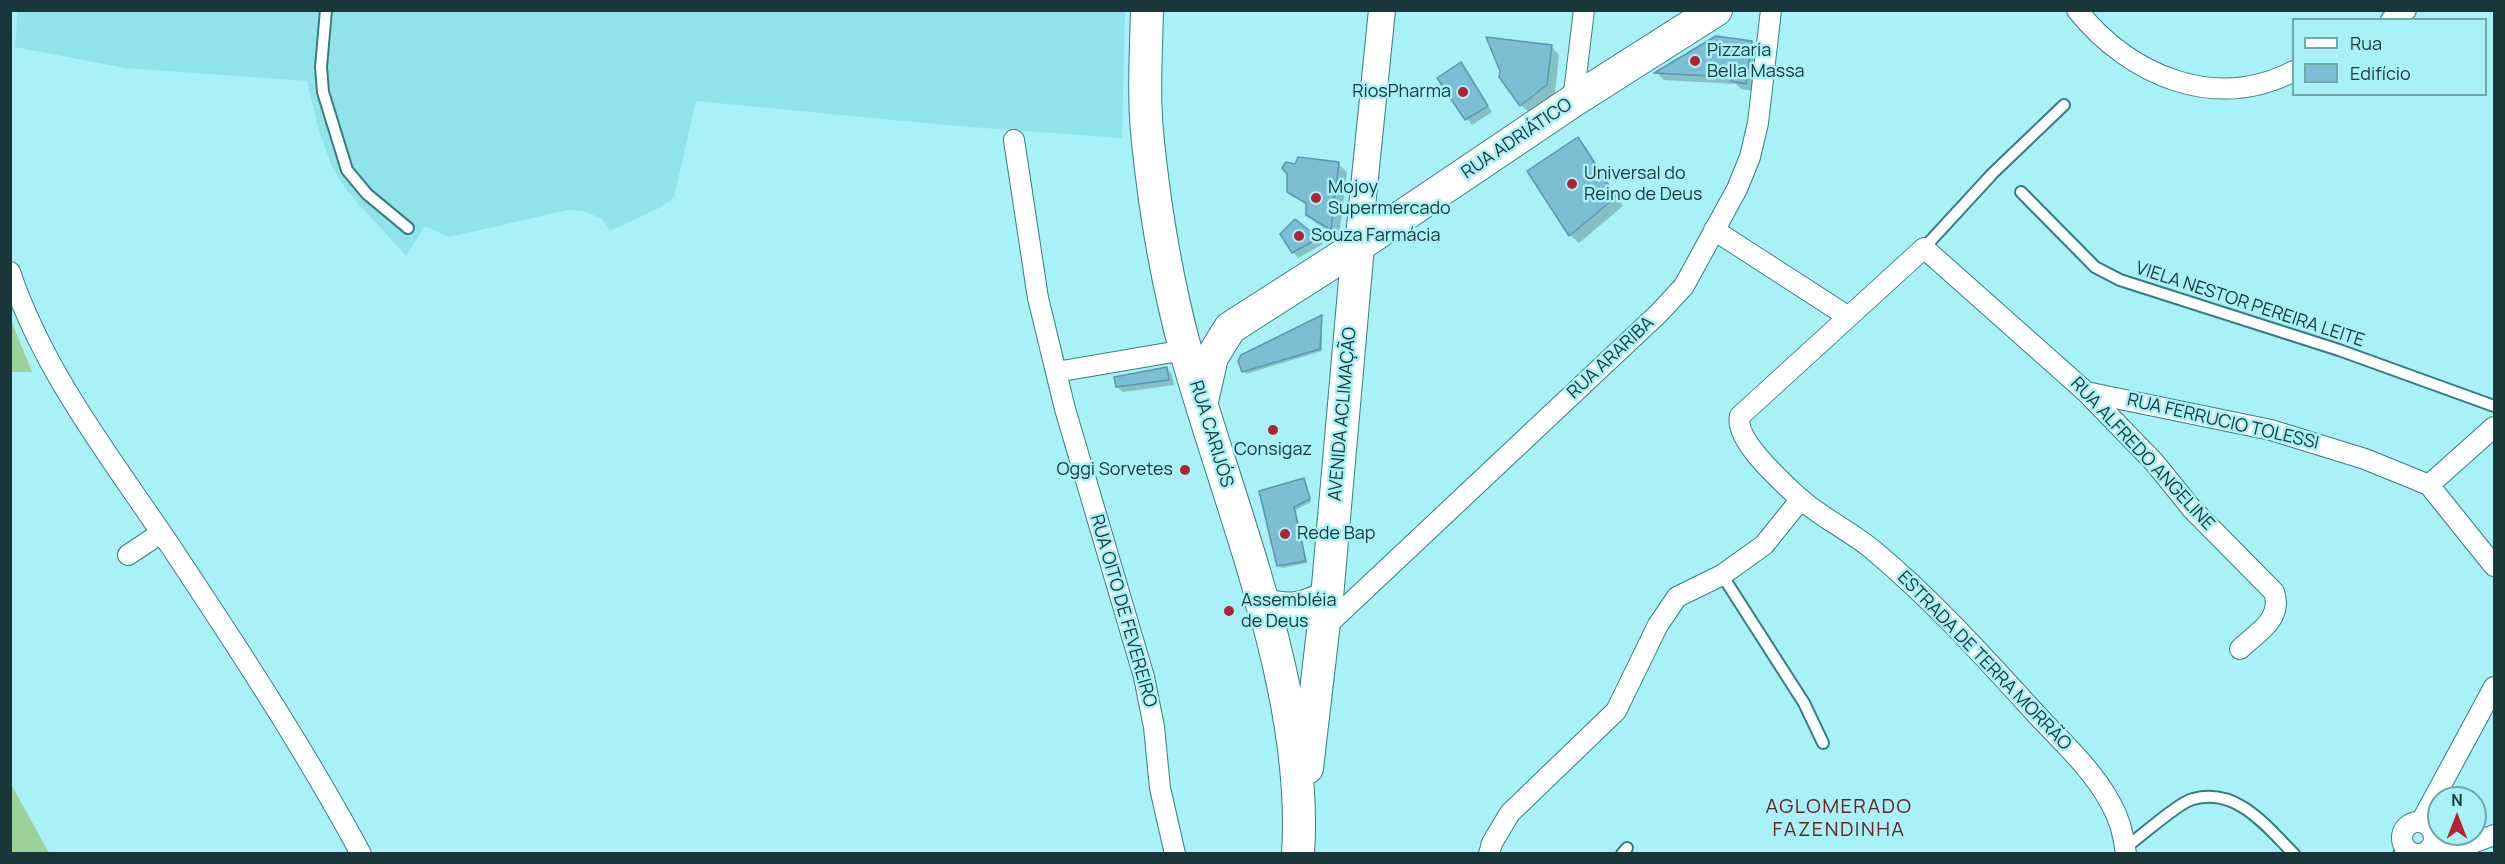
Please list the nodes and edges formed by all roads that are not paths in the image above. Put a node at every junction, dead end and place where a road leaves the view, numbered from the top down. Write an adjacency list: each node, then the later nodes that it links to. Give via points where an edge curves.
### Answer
1 (326, 10): 13 (lane, via 323,92 348,170 367,194)
2 (1147, 10): 18 (main road, RUA CARIJÓS, via 1147,140)
3 (1382, 10): 15 (street, AVENIDA ACLIMAÇÃO)
4 (1584, 10): 9 (street)
5 (1716, 10): 9 (main road, RUA ADRIÁTICO)
6 (1771, 10): 14 (street, RUA ARARIBA, via 1758,123 1737,189)
7 (2077, 10): 8 (street, via 2110,46 2153,72 2189,86 2227,90 2260,86)
8 (2292, 72)
9 (1573, 101): 15 (main road, RUA ADRIÁTICO)
10 (2064, 105): 16 (lane, via 1993,173)
11 (1014, 140): 22 (street, RUA OITO DE FEVEREIRO, via 1038,298)
12 (2021, 192): 25 (lane, VIELA NESTOR PEREIRA LEITE, via 2095,267 2120,280 2339,350)
13 (408, 228)
14 (1714, 230): 19 (street); 35 (street, RUA ARARIBA, via 1684,286 1659,313)
15 (1358, 246): 20 (main road, RUA ADRIÁTICO); 33 (main road, AVENIDA ACLIMAÇÃO)
16 (1924, 248): 19 (street); 23 (street, RUA ALFREDO ANGELINE)
17 (10, 272): 29 (street, via 29,321 53,366 90,429)
18 (1172, 286): 20 (main road, via 1199,318); 21 (main road, RUA CARIJÓS)
19 (1847, 316): 28 (street, ESTRADA DE TERRA MORRÃO, via 1740,416 1740,432)
20 (1230, 328): 24 (main road, RUA ADRIÁTICO, via 1212,357)
21 (1185, 350): 22 (street); 24 (main road, RUA CARIJÓS)
22 (1056, 372): 45 (street, RUA OITO DE FEVEREIRO, via 1144,677 1155,727 1160,788)
23 (2086, 392): 27 (street, RUA FERRUCIO TOLESSI, via 2271,430 2365,459); 36 (street, RUA ALFREDO ANGELINE, via 2274,592 2274,618)
24 (1202, 403): 34 (main road, RUA CARIJÓS)
25 (2494, 406)
26 (2494, 427): 27 (street)
27 (2429, 485): 31 (street, RUA FERRUCIO TOLESSI)
28 (1801, 499): 32 (street, via 1764,545); 42 (street, ESTRADA DE TERRA MORRÃO, via 1858,538 1904,577 2089,768 2112,803)
29 (161, 533): 30 (street); 44 (street, via 250,666)
30 (128, 555)
31 (2494, 566)
32 (1722, 575): 38 (lane, via 1804,703); 47 (street, via 1677,597 1658,625 1616,711 1510,813)
33 (1327, 597): 34 (main road, via 1306,608); 35 (main road, AVENIDA ACLIMAÇÃO)
34 (1262, 605): 39 (main road, RUA CARIJÓS, via 1287,707)
35 (1324, 628): 39 (main road, AVENIDA ACLIMAÇÃO)
36 (2240, 649)
37 (2494, 687): 40 (street)
38 (1823, 743)
39 (1300, 816): 46 (main road, RUA CARIJÓS)
40 (2421, 822): 43 (street, via 2411,823 2403,831 2402,841); 43 (street, via 2433,832 2433,842)
41 (2494, 835): 43 (street, via 2451,851)
42 (2125, 851): 48 (lane, via 2192,799 2223,797 2249,810)
43 (2411, 851)
44 (362, 854)
45 (1175, 854)
46 (1298, 854)
47 (1489, 854)
48 (2294, 854)

